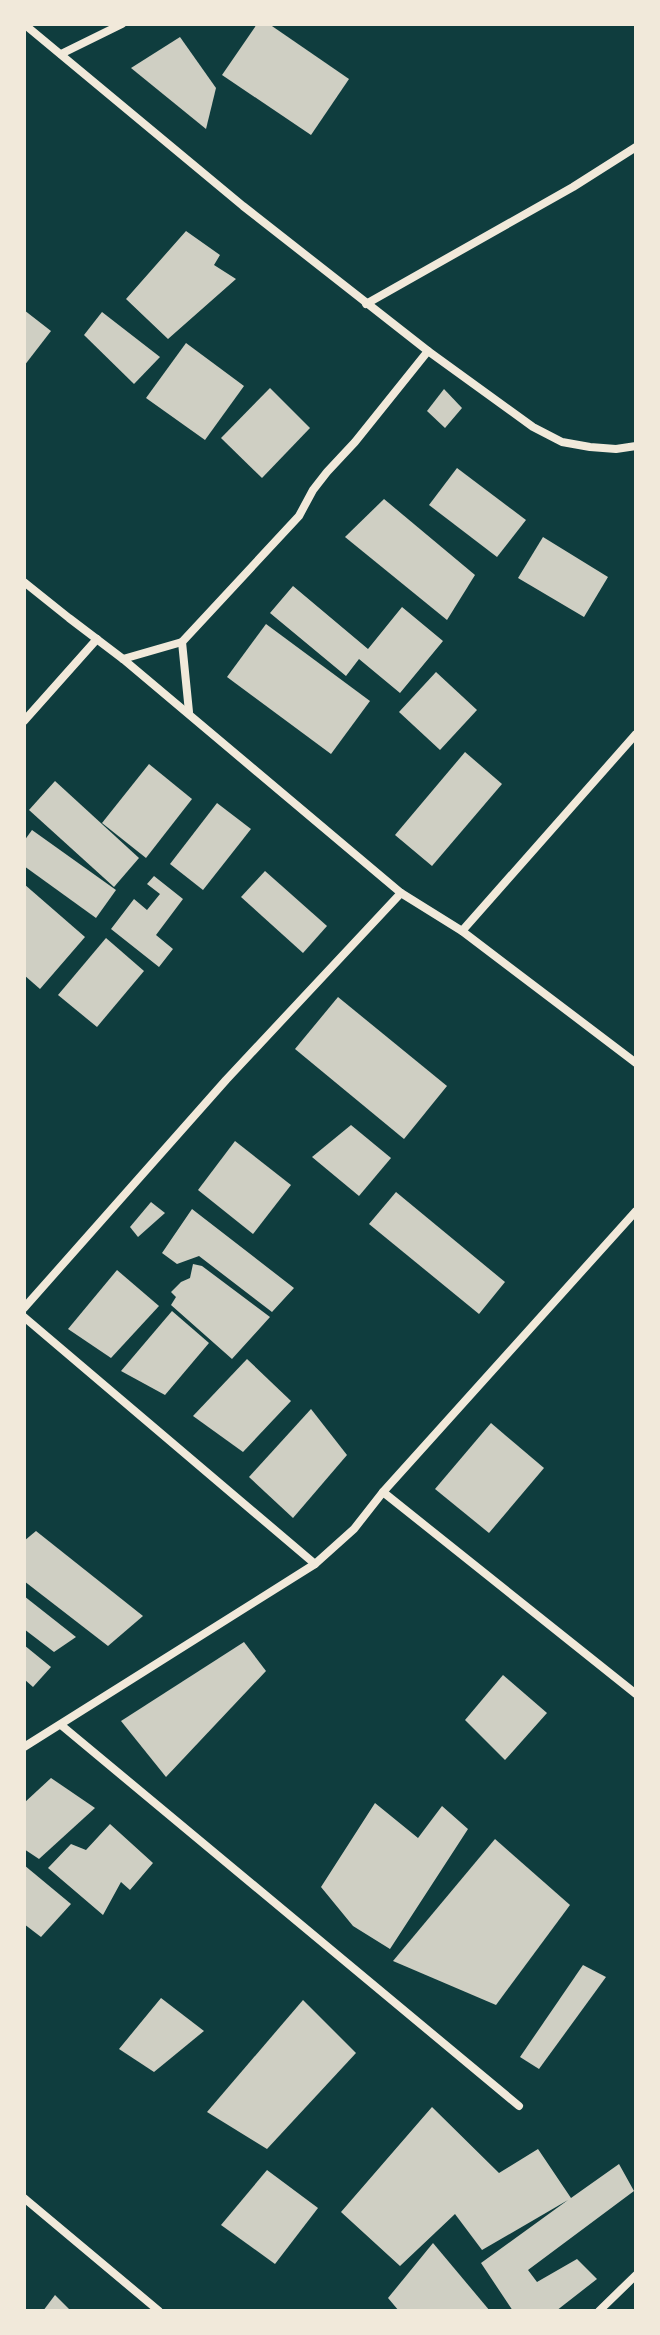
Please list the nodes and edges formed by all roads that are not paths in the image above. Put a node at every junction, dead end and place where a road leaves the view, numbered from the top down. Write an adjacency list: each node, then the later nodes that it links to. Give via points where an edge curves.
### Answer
1 (24, 24): 3 (street)
2 (122, 24): 3 (street)
3 (61, 54): 5 (street)
4 (636, 147): 5 (street)
5 (366, 304): 6 (street)
6 (428, 351): 7 (street, via 562,442 616,449); 10 (street, via 327,472 299,516)
7 (636, 446)
8 (24, 582): 9 (street)
9 (97, 639): 11 (street); 13 (street)
10 (182, 642): 11 (street); 12 (street)
11 (123, 659): 12 (street)
12 (189, 713): 15 (street)
13 (24, 721)
14 (636, 734): 16 (street)
15 (401, 893): 16 (street); 19 (street)
16 (462, 931): 17 (street)
17 (636, 1063)
18 (636, 1211): 21 (street)
19 (24, 1308)
20 (24, 1317): 22 (street)
21 (383, 1492): 22 (street, via 354,1529); 23 (street)
22 (315, 1564): 24 (street)
23 (636, 1694)
24 (61, 1725): 25 (street); 26 (street)
25 (24, 1747)
26 (519, 2106)
27 (24, 2198): 29 (street)
28 (636, 2275): 30 (street)
29 (159, 2311)
30 (599, 2311)

